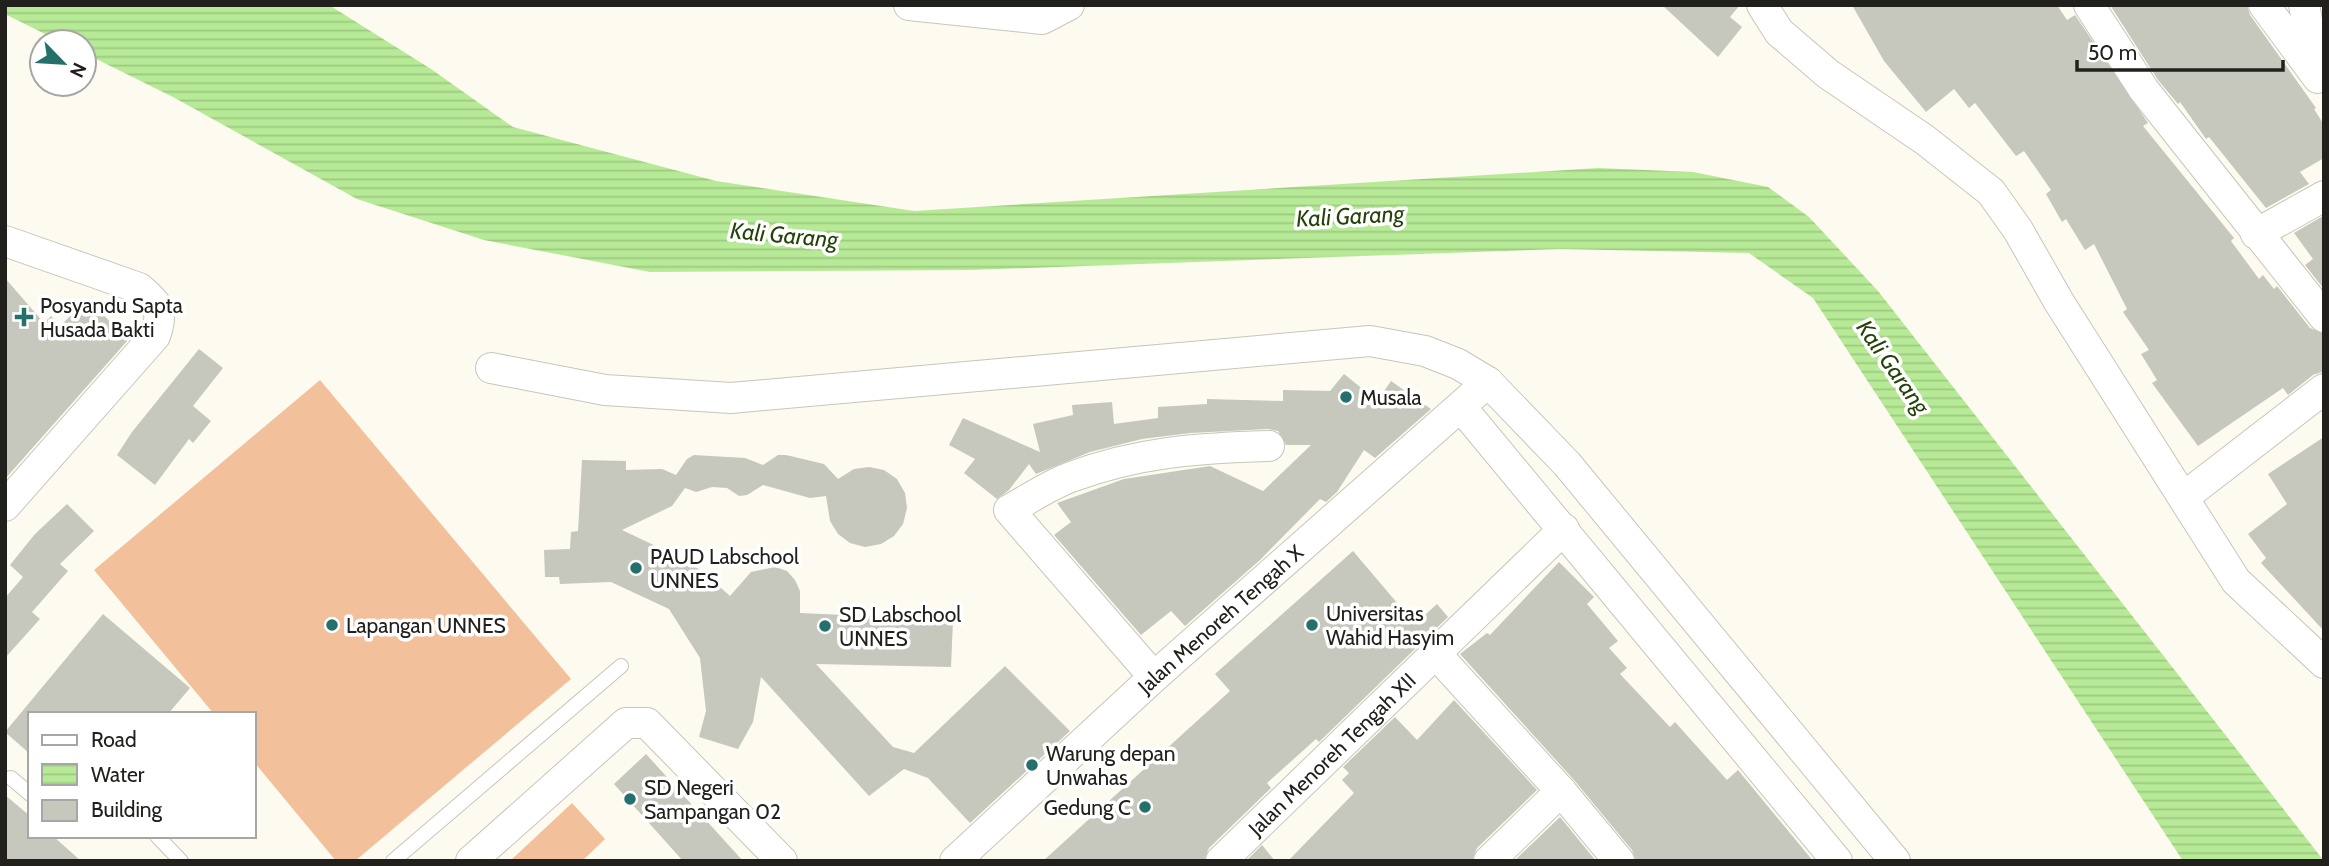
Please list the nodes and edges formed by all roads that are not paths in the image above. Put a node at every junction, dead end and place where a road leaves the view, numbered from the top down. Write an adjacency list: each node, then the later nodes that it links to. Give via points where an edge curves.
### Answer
1 (909, 5): 2 (street, via 1042,19)
2 (1069, 5)
3 (1762, 5): 17 (street, via 1779,32 1828,74 1991,192)
4 (2089, 5): 9 (street, via 2144,90)
5 (2264, 5): 7 (street)
6 (2304, 5): 7 (street)
7 (2321, 85)
8 (2324, 196): 9 (street)
9 (2256, 234): 11 (street)
10 (5, 240): 18 (street, via 139,288 156,302 162,318 155,336)
11 (2324, 317)
12 (491, 368): 13 (street, via 605,390 731,398 1370,341 1425,351)
13 (1488, 382): 15 (street, Jalan Menoreh Tengah X); 37 (street, via 1567,464)
14 (2324, 389): 17 (street)
15 (1461, 407): 19 (street); 23 (street, Jalan Menoreh Tengah X)
16 (1269, 446): 23 (street, via 1140,455 1068,477 1009,510)
17 (2184, 497): 21 (street, via 2236,581)
18 (5, 506)
19 (1564, 529): 20 (street, Jalan Menoreh Tengah XII); 36 (street)
20 (1436, 654): 25 (street); 33 (street, Jalan Menoreh Tengah XII)
21 (2324, 663)
22 (621, 666): 29 (lane)
23 (1154, 677): 32 (street, Jalan Menoreh Tengah X)
24 (11, 778): 26 (lane)
25 (1561, 791): 34 (street); 35 (street)
26 (28, 792)
27 (159, 838): 28 (lane)
28 (181, 861)
29 (393, 861)
30 (471, 861): 31 (street, via 626,723 635,721 647,723)
31 (782, 861)
32 (955, 861)
33 (1221, 861)
34 (1489, 861)
35 (1619, 861)
36 (1837, 861)
37 (1895, 861)

